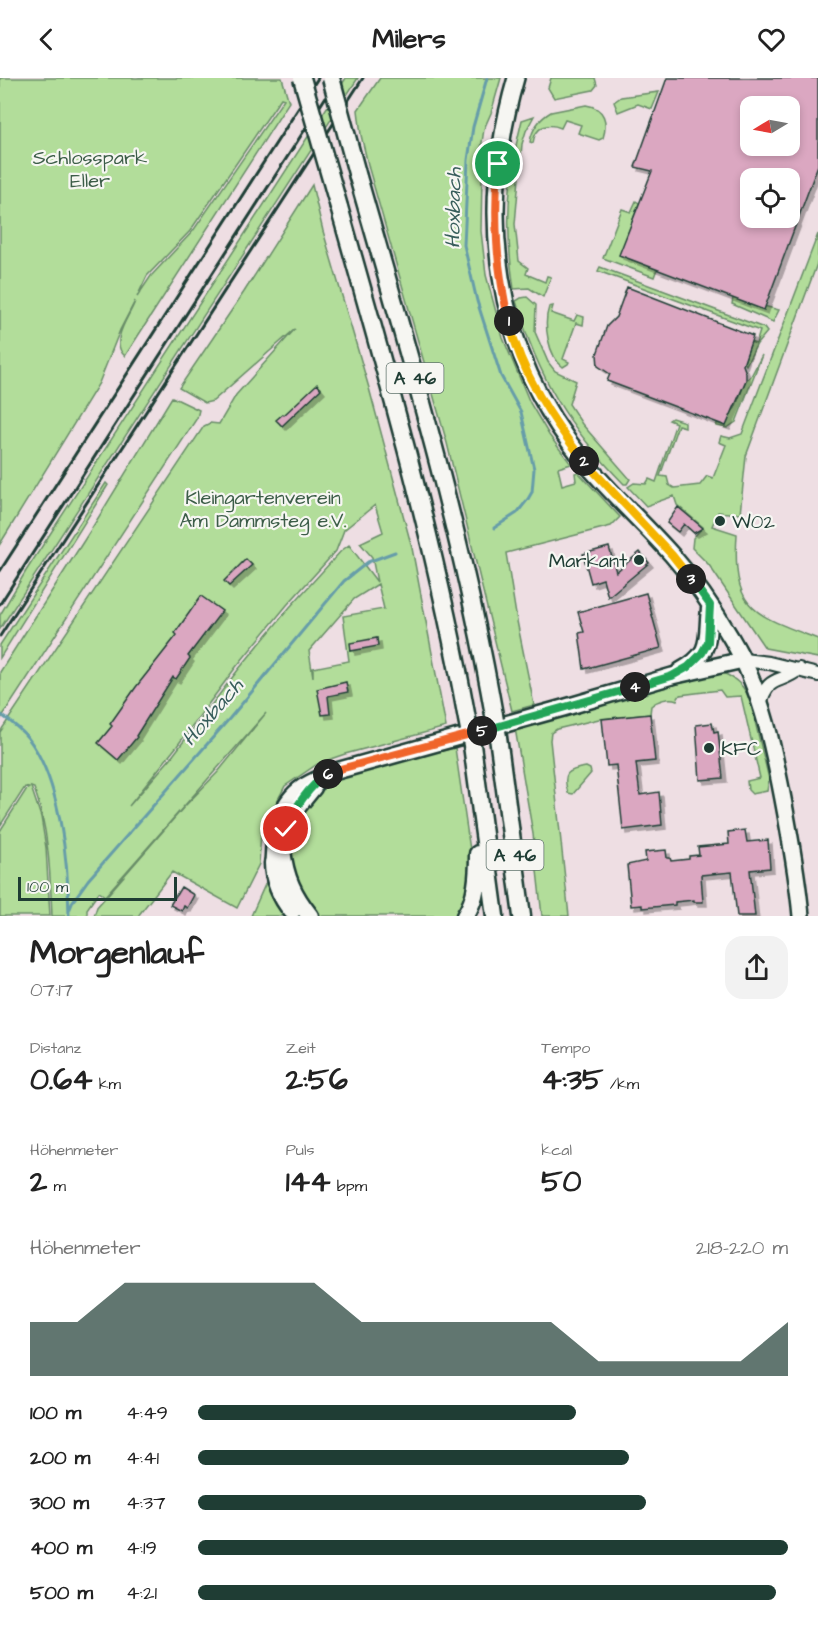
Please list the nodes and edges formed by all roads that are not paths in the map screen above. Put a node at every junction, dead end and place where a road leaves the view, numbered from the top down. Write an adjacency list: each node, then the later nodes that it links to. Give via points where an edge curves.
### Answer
1 (302, 78): 10 (highway, A 46, bridge, via 420,501 454,646)
2 (331, 78): 16 (highway, A 46, bridge, via 448,500 482,645)
3 (516, 78): 4 (main road, via 504,128 496,196 497,259 511,328 532,382 555,422 584,461 672,555)
4 (710, 605): 5 (main road); 8 (main road, via 708,642 688,667)
5 (743, 660): 6 (street); 8 (main road); 9 (main road)
6 (799, 669): 7 (street); 9 (street, via 771,683)
7 (818, 675)
8 (672, 676): 11 (main road, via 340,769 319,780 291,818)
9 (760, 704): 17 (main road, via 779,776)
10 (482, 814): 14 (highway, via 478,873); 15 (highway, A 46)
11 (278, 856): 12 (highway, via 274,878); 13 (highway, via 287,880)
12 (296, 916)
13 (310, 916)
14 (465, 916)
15 (495, 916)
16 (522, 916)
17 (801, 916)

